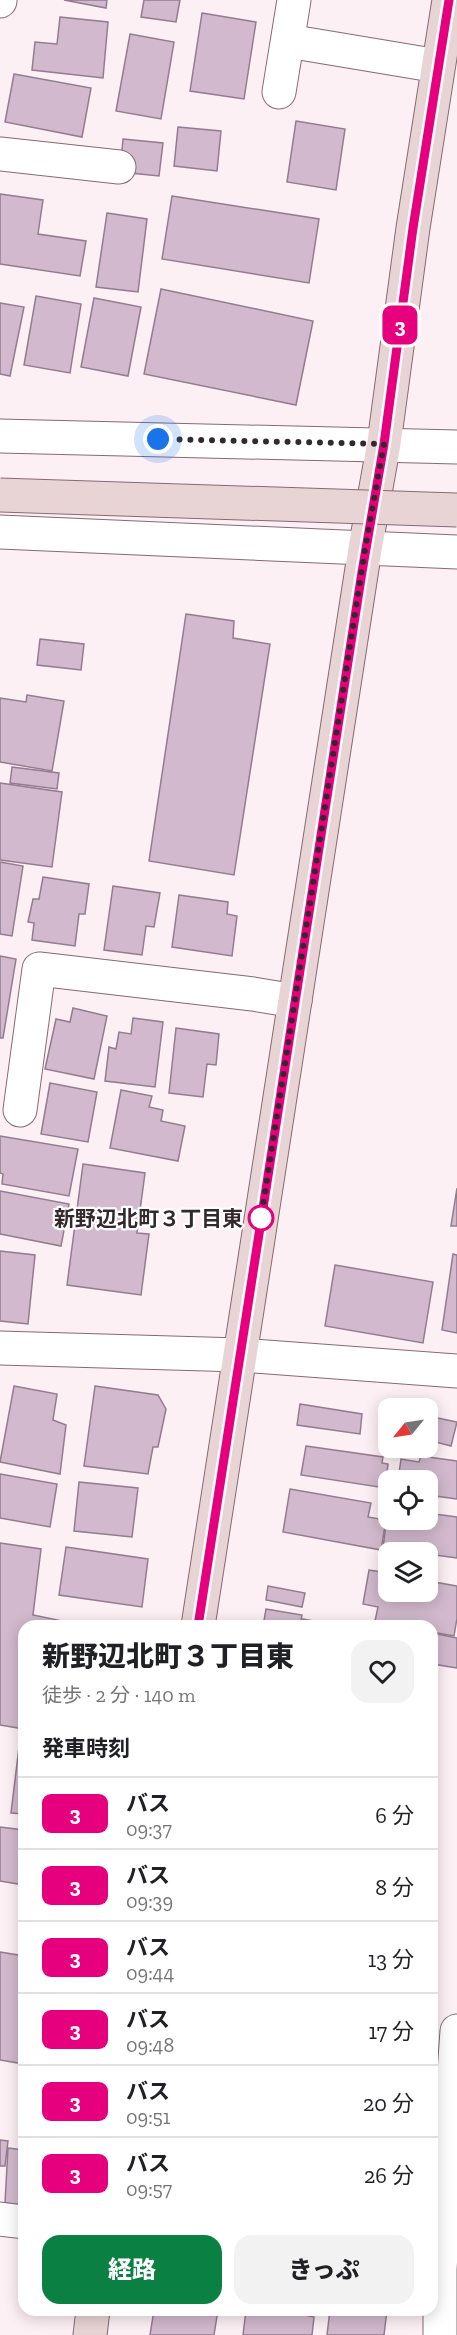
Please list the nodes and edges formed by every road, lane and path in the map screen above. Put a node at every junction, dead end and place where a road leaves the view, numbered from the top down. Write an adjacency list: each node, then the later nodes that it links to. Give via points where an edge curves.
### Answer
1 (294, 0): 3 (street)
2 (449, 0): 4 (street)
3 (288, 41): 4 (street); 5 (street)
4 (438, 66): 9 (street)
5 (279, 92)
6 (0, 154): 7 (street)
7 (119, 167)
8 (0, 436): 9 (street)
9 (384, 444): 10 (street); 14 (street)
10 (457, 447)
11 (0, 495): 12 (street, bridge)
12 (457, 510)
13 (0, 532): 14 (street)
14 (365, 549): 15 (street); 16 (street)
15 (457, 552)
16 (295, 1001): 17 (street, via 39,969); 19 (street)
17 (20, 1110)
18 (0, 1348): 19 (street)
19 (240, 1356): 20 (street); 21 (street)
20 (457, 1371)
21 (199, 1620)
22 (457, 2031): 25 (street)
23 (0, 2219): 24 (street)
24 (18, 2221)
25 (443, 2271): 28 (street)
26 (92, 2316): 27 (street)
27 (90, 2335)
28 (440, 2335)

